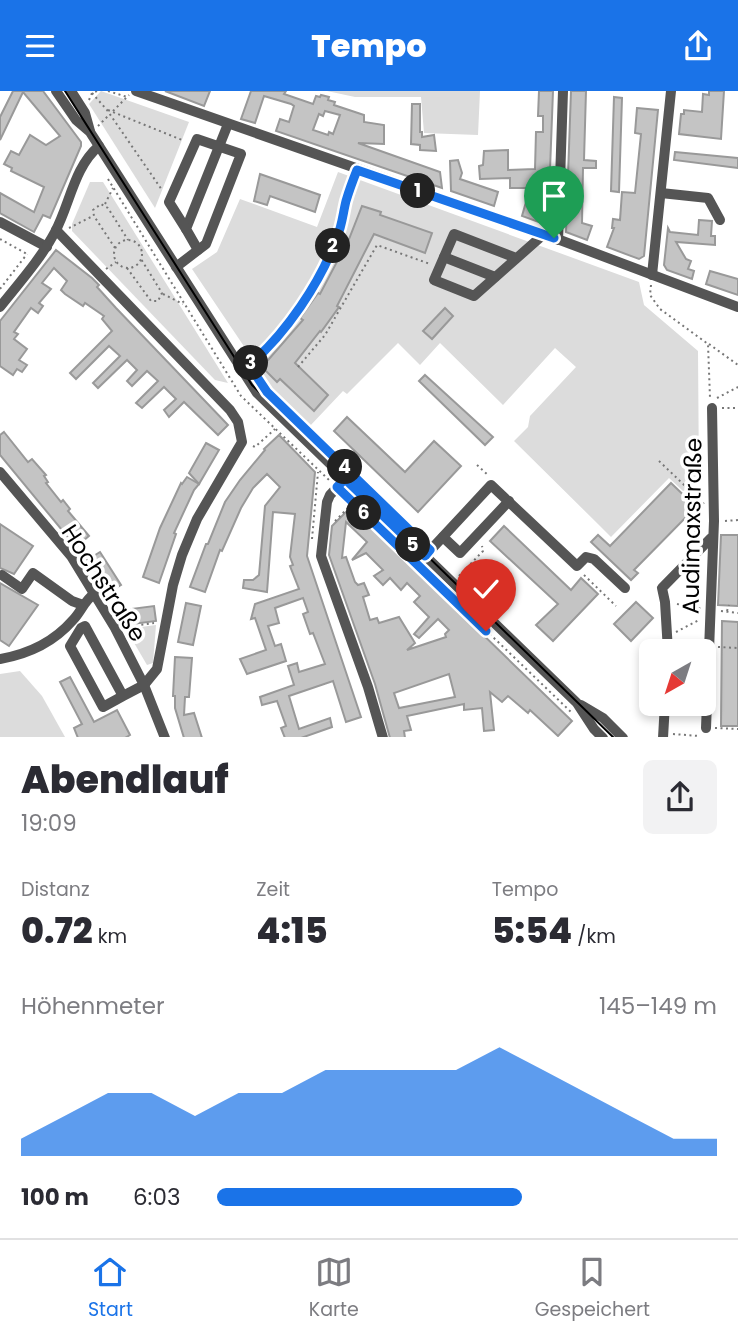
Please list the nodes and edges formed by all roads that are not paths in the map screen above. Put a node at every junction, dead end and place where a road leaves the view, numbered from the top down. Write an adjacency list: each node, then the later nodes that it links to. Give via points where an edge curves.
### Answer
1 (71, 91): 7 (street)
2 (564, 91): 18 (street)
3 (671, 91): 11 (street)
4 (60, 92): 7 (street, via 76,120)
5 (132, 93): 6 (street)
6 (228, 124): 9 (street); 10 (street)
7 (90, 132): 8 (street)
8 (99, 146): 16 (street, via 80,171); 23 (street)
9 (219, 146): 15 (street); 15 (street, via 197,139 169,202); 20 (street, via 242,154 206,244)
10 (357, 170): 12 (street); 17 (street)
11 (661, 193): 13 (street, via 708,198); 24 (street)
12 (344, 211)
13 (720, 221)
14 (0, 222): 19 (street)
15 (186, 229): 20 (street)
16 (58, 231): 19 (street); 41 (street, via 230,410 242,442 197,519 182,555 157,669)
17 (544, 234): 18 (street); 22 (street)
18 (558, 240): 24 (street)
19 (47, 247): 26 (street)
20 (198, 250): 23 (street)
21 (444, 257): 22 (street, via 454,234); 25 (street); 25 (street, via 435,281 474,296)
22 (516, 258): 25 (street)
23 (176, 267): 30 (street, via 251,385)
24 (652, 275): 27 (street)
25 (495, 277)
26 (0, 307)
27 (738, 307)
28 (712, 408): 33 (street, Audimaxstraße, via 709,503 714,521)
29 (0, 472): 37 (street, Hochstraße, via 71,556)
30 (345, 479): 34 (street); 47 (street, via 327,502 321,555)
31 (509, 501): 32 (street, via 460,553); 32 (street, via 491,485); 36 (street, via 577,566 586,557 594,559)
32 (443, 537): 34 (street)
33 (709, 539): 39 (street, via 657,590 665,601); 45 (street, Audimaxstraße)
34 (425, 556): 43 (street)
35 (2, 575): 38 (street, via 22,589 33,573)
36 (625, 588)
37 (94, 594): 38 (street); 41 (street, Hochstraße)
38 (83, 605): 40 (street, via 50,642)
39 (667, 639)
40 (0, 659)
41 (144, 685): 42 (street); 46 (street, Hochstraße)
42 (123, 696): 42 (street, via 85,626 80,628 70,646 103,707)
43 (577, 703): 48 (street); 49 (street)
44 (664, 716): 50 (street)
45 (706, 728)
46 (165, 737)
47 (383, 737)
48 (603, 737)
49 (623, 737)
50 (663, 737)

